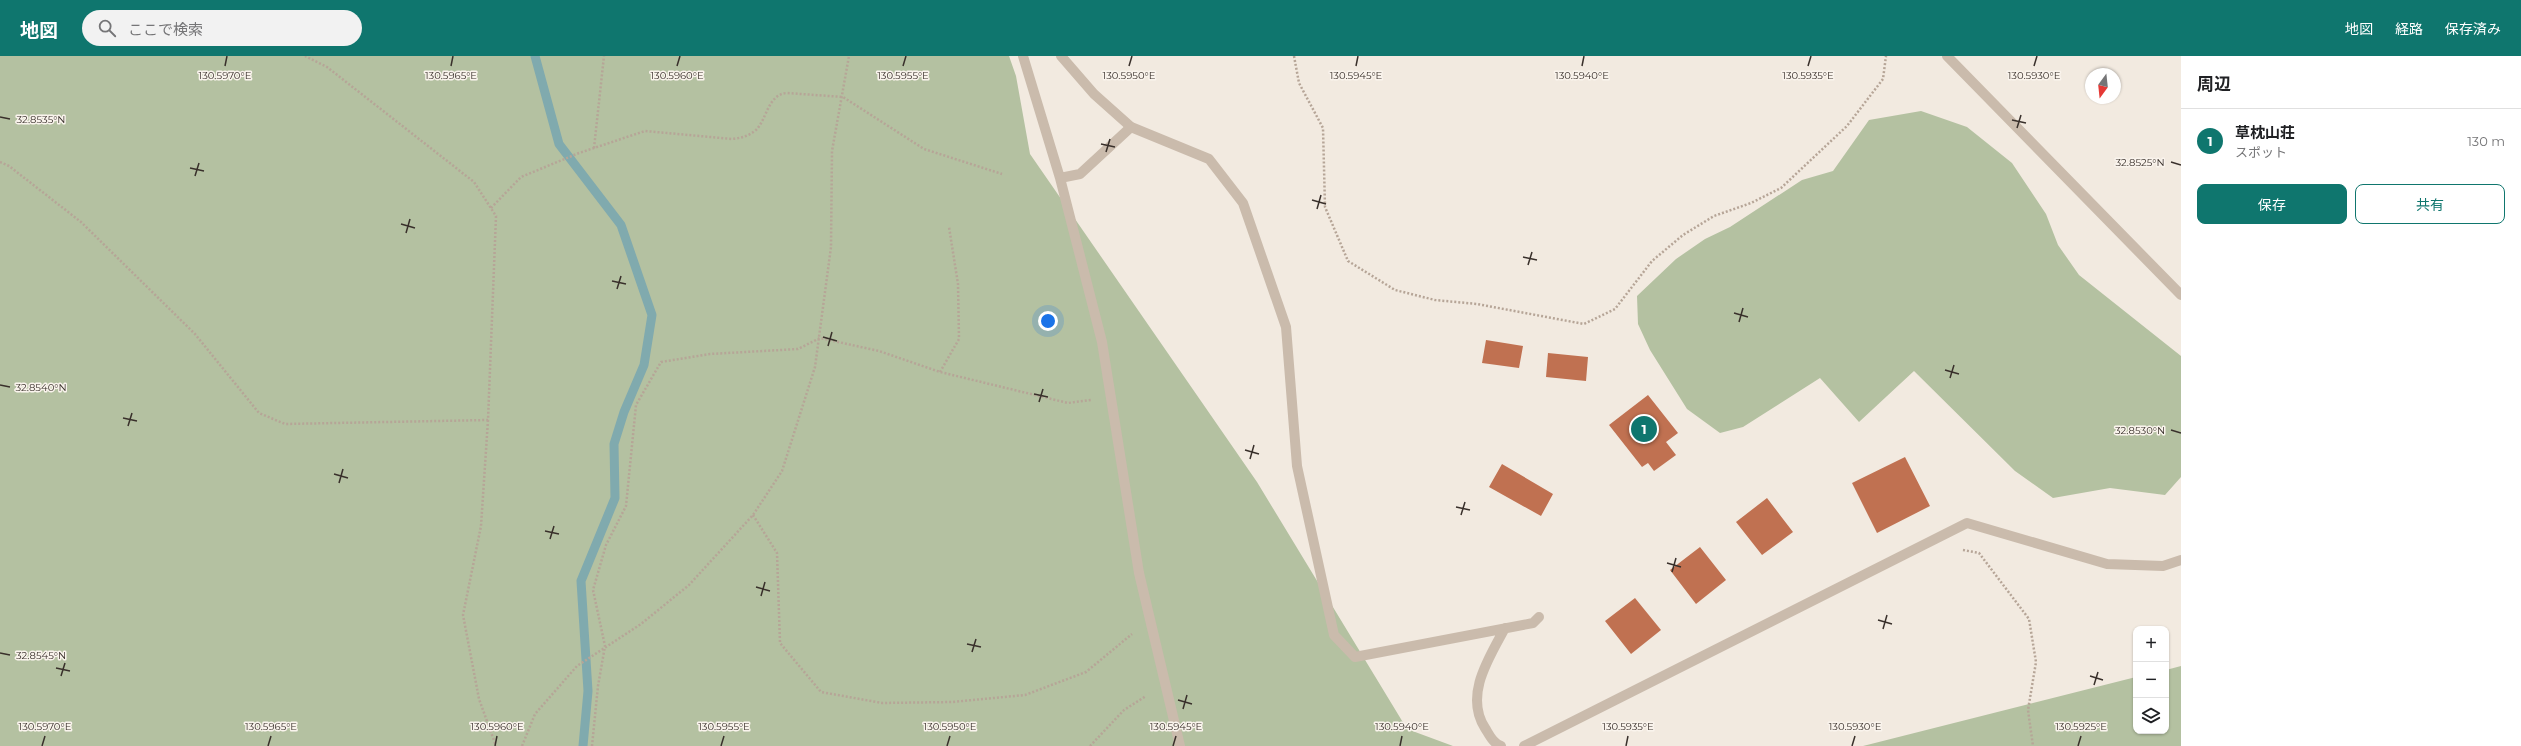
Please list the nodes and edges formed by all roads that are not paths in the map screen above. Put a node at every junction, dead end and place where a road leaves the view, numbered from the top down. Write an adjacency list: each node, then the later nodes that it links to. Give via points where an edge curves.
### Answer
1 (1022, 56): 5 (street)
2 (1061, 56): 4 (street, via 1094,94)
3 (1947, 56): 6 (street)
4 (1130, 127): 5 (street, via 1080,174); 9 (street, via 1209,159 1243,203 1286,327 1297,466 1334,635 1355,657)
5 (1060, 178): 10 (street, via 1102,342 1139,573)
6 (2181, 295)
7 (2181, 560): 12 (street, via 2163,566 2107,564 1968,523)
8 (1539, 617): 9 (street, via 1533,623)
9 (1505, 628): 11 (street, via 1476,690 1478,717 1494,743)
10 (1180, 746)
11 (1501, 746)
12 (1524, 746)

